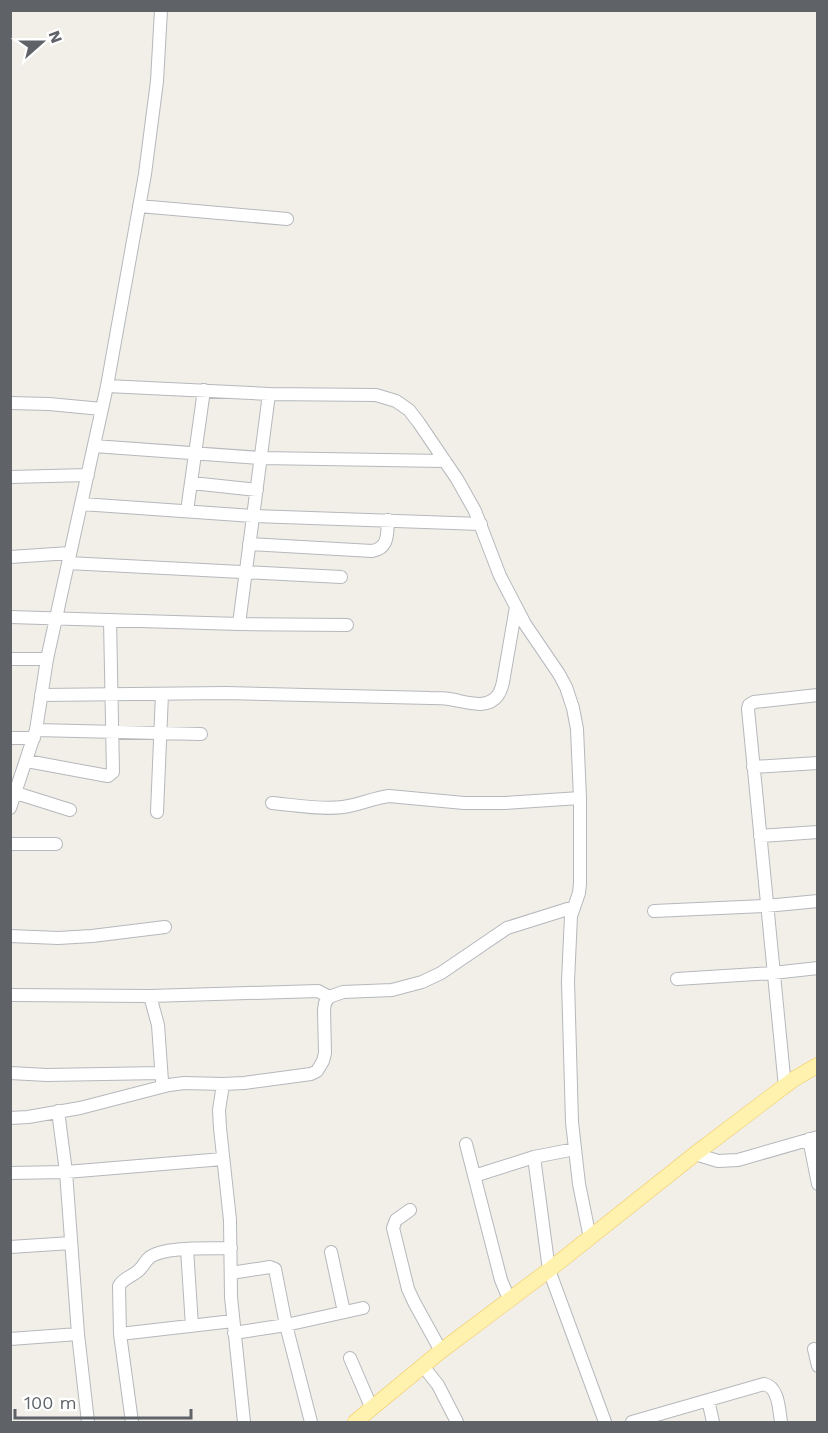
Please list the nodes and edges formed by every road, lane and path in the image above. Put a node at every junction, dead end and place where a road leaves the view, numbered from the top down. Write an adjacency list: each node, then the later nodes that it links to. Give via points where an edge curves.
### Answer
1 (161, 10): 2 (street, via 157,81)
2 (140, 206): 3 (street); 4 (street)
3 (287, 219)
4 (107, 386): 5 (street); 8 (street)
5 (204, 390): 6 (street); 10 (street)
6 (269, 394): 11 (street); 12 (street, via 376,395 396,401 409,410)
7 (10, 404): 8 (street)
8 (102, 409): 9 (street)
9 (94, 446): 10 (street); 13 (street)
10 (196, 453): 11 (street); 15 (street)
11 (261, 458): 12 (street); 16 (street)
12 (445, 461): 21 (street)
13 (88, 475): 14 (street); 17 (street)
14 (10, 477)
15 (192, 483): 16 (street); 18 (street)
16 (257, 490): 19 (street)
17 (82, 504): 18 (street); 24 (street)
18 (188, 511): 19 (street)
19 (253, 516): 20 (street); 22 (street)
20 (388, 520): 21 (street); 22 (street, via 386,539 378,550)
21 (481, 524): 27 (street)
22 (249, 544): 25 (street)
23 (10, 557): 24 (street)
24 (69, 558): 25 (street); 29 (street)
25 (246, 573): 26 (street); 31 (street)
26 (341, 577)
27 (516, 607): 36 (street, via 504,682 498,696 487,702); 48 (street, via 566,687 577,729)
28 (10, 617): 29 (street)
29 (56, 618): 30 (street); 34 (street)
30 (110, 620): 31 (street); 35 (street)
31 (239, 624): 32 (street)
32 (347, 625)
33 (10, 659): 34 (street)
34 (47, 659): 37 (street)
35 (112, 694): 36 (street); 37 (street); 39 (street)
36 (162, 694): 41 (street)
37 (41, 695): 40 (street)
38 (818, 695): 46 (street, via 749,705)
39 (113, 733): 40 (street); 41 (street); 44 (street, via 114,769 108,776)
40 (35, 734): 43 (street); 44 (street)
41 (162, 734): 42 (street); 52 (street)
42 (201, 734)
43 (10, 738)
44 (27, 760): 47 (street)
45 (818, 763): 46 (street)
46 (753, 767): 54 (street)
47 (16, 793): 50 (street); 51 (street)
48 (580, 798): 49 (street, via 464,803 389,796 334,808); 59 (street, via 580,885)
49 (272, 803)
50 (10, 808)
51 (70, 810)
52 (157, 812)
53 (818, 832): 54 (street)
54 (760, 836): 58 (street)
55 (10, 844): 56 (street)
56 (56, 844)
57 (818, 901): 58 (street)
58 (766, 906): 60 (street); 64 (street)
59 (574, 907): 68 (street, via 507,928 441,974 422,982 392,990 343,992); 79 (street, via 568,981)
60 (654, 911)
61 (165, 927): 62 (street, via 58,938)
62 (10, 936)
63 (818, 968): 64 (street)
64 (773, 973): 65 (street); 74 (street)
65 (678, 979)
66 (10, 995): 67 (street)
67 (150, 996): 68 (street, via 318,991); 71 (street, via 158,1025)
68 (329, 997): 72 (street, via 324,1010 325,1053 317,1071 304,1076)
69 (818, 1065): 74 (main road)
70 (10, 1073): 71 (street)
71 (161, 1073): 73 (street)
72 (223, 1084): 73 (street); 82 (street, via 219,1119)
73 (162, 1086): 75 (street)
74 (785, 1087): 80 (main road)
75 (58, 1111): 76 (street); 83 (street)
76 (10, 1118)
77 (813, 1138): 80 (street, via 738,1160 718,1161); 86 (street)
78 (466, 1144): 85 (street)
79 (575, 1149): 81 (street); 88 (street)
80 (695, 1154): 88 (main road)
81 (534, 1156): 85 (street); 94 (street)
82 (223, 1159): 83 (street); 91 (street)
83 (66, 1172): 84 (street); 89 (street)
84 (10, 1173)
85 (474, 1176): 96 (street)
86 (818, 1184)
87 (410, 1210): 106 (street, via 396,1220 393,1228 411,1296)
88 (590, 1238): 94 (main road)
89 (71, 1243): 90 (street); 102 (street)
90 (10, 1247)
91 (231, 1248): 92 (street); 95 (street)
92 (187, 1249): 100 (street); 103 (street, via 156,1254 121,1282)
93 (331, 1252): 98 (street)
94 (549, 1270): 96 (main road); 119 (street)
95 (231, 1273): 99 (street, via 275,1269); 101 (street)
96 (509, 1299): 106 (main road)
97 (363, 1308): 98 (street)
98 (344, 1312): 99 (street)
99 (286, 1325): 101 (street); 116 (street)
100 (192, 1326): 101 (street); 103 (street)
101 (234, 1327): 115 (street)
102 (78, 1334): 104 (street); 113 (street)
103 (120, 1334): 114 (street)
104 (10, 1338)
105 (814, 1349): 109 (street)
106 (441, 1352): 108 (main road)
107 (350, 1358): 111 (street)
108 (423, 1366): 111 (main road); 118 (street)
109 (818, 1366)
110 (708, 1400): 112 (street); 121 (street); 122 (street, via 767,1384 774,1391)
111 (372, 1409): 117 (main road)
112 (645, 1421): 120 (street)
113 (88, 1422)
114 (132, 1422)
115 (244, 1422)
116 (311, 1422)
117 (355, 1422)
118 (457, 1422)
119 (605, 1422)
120 (632, 1422)
121 (713, 1422)
122 (781, 1422)

